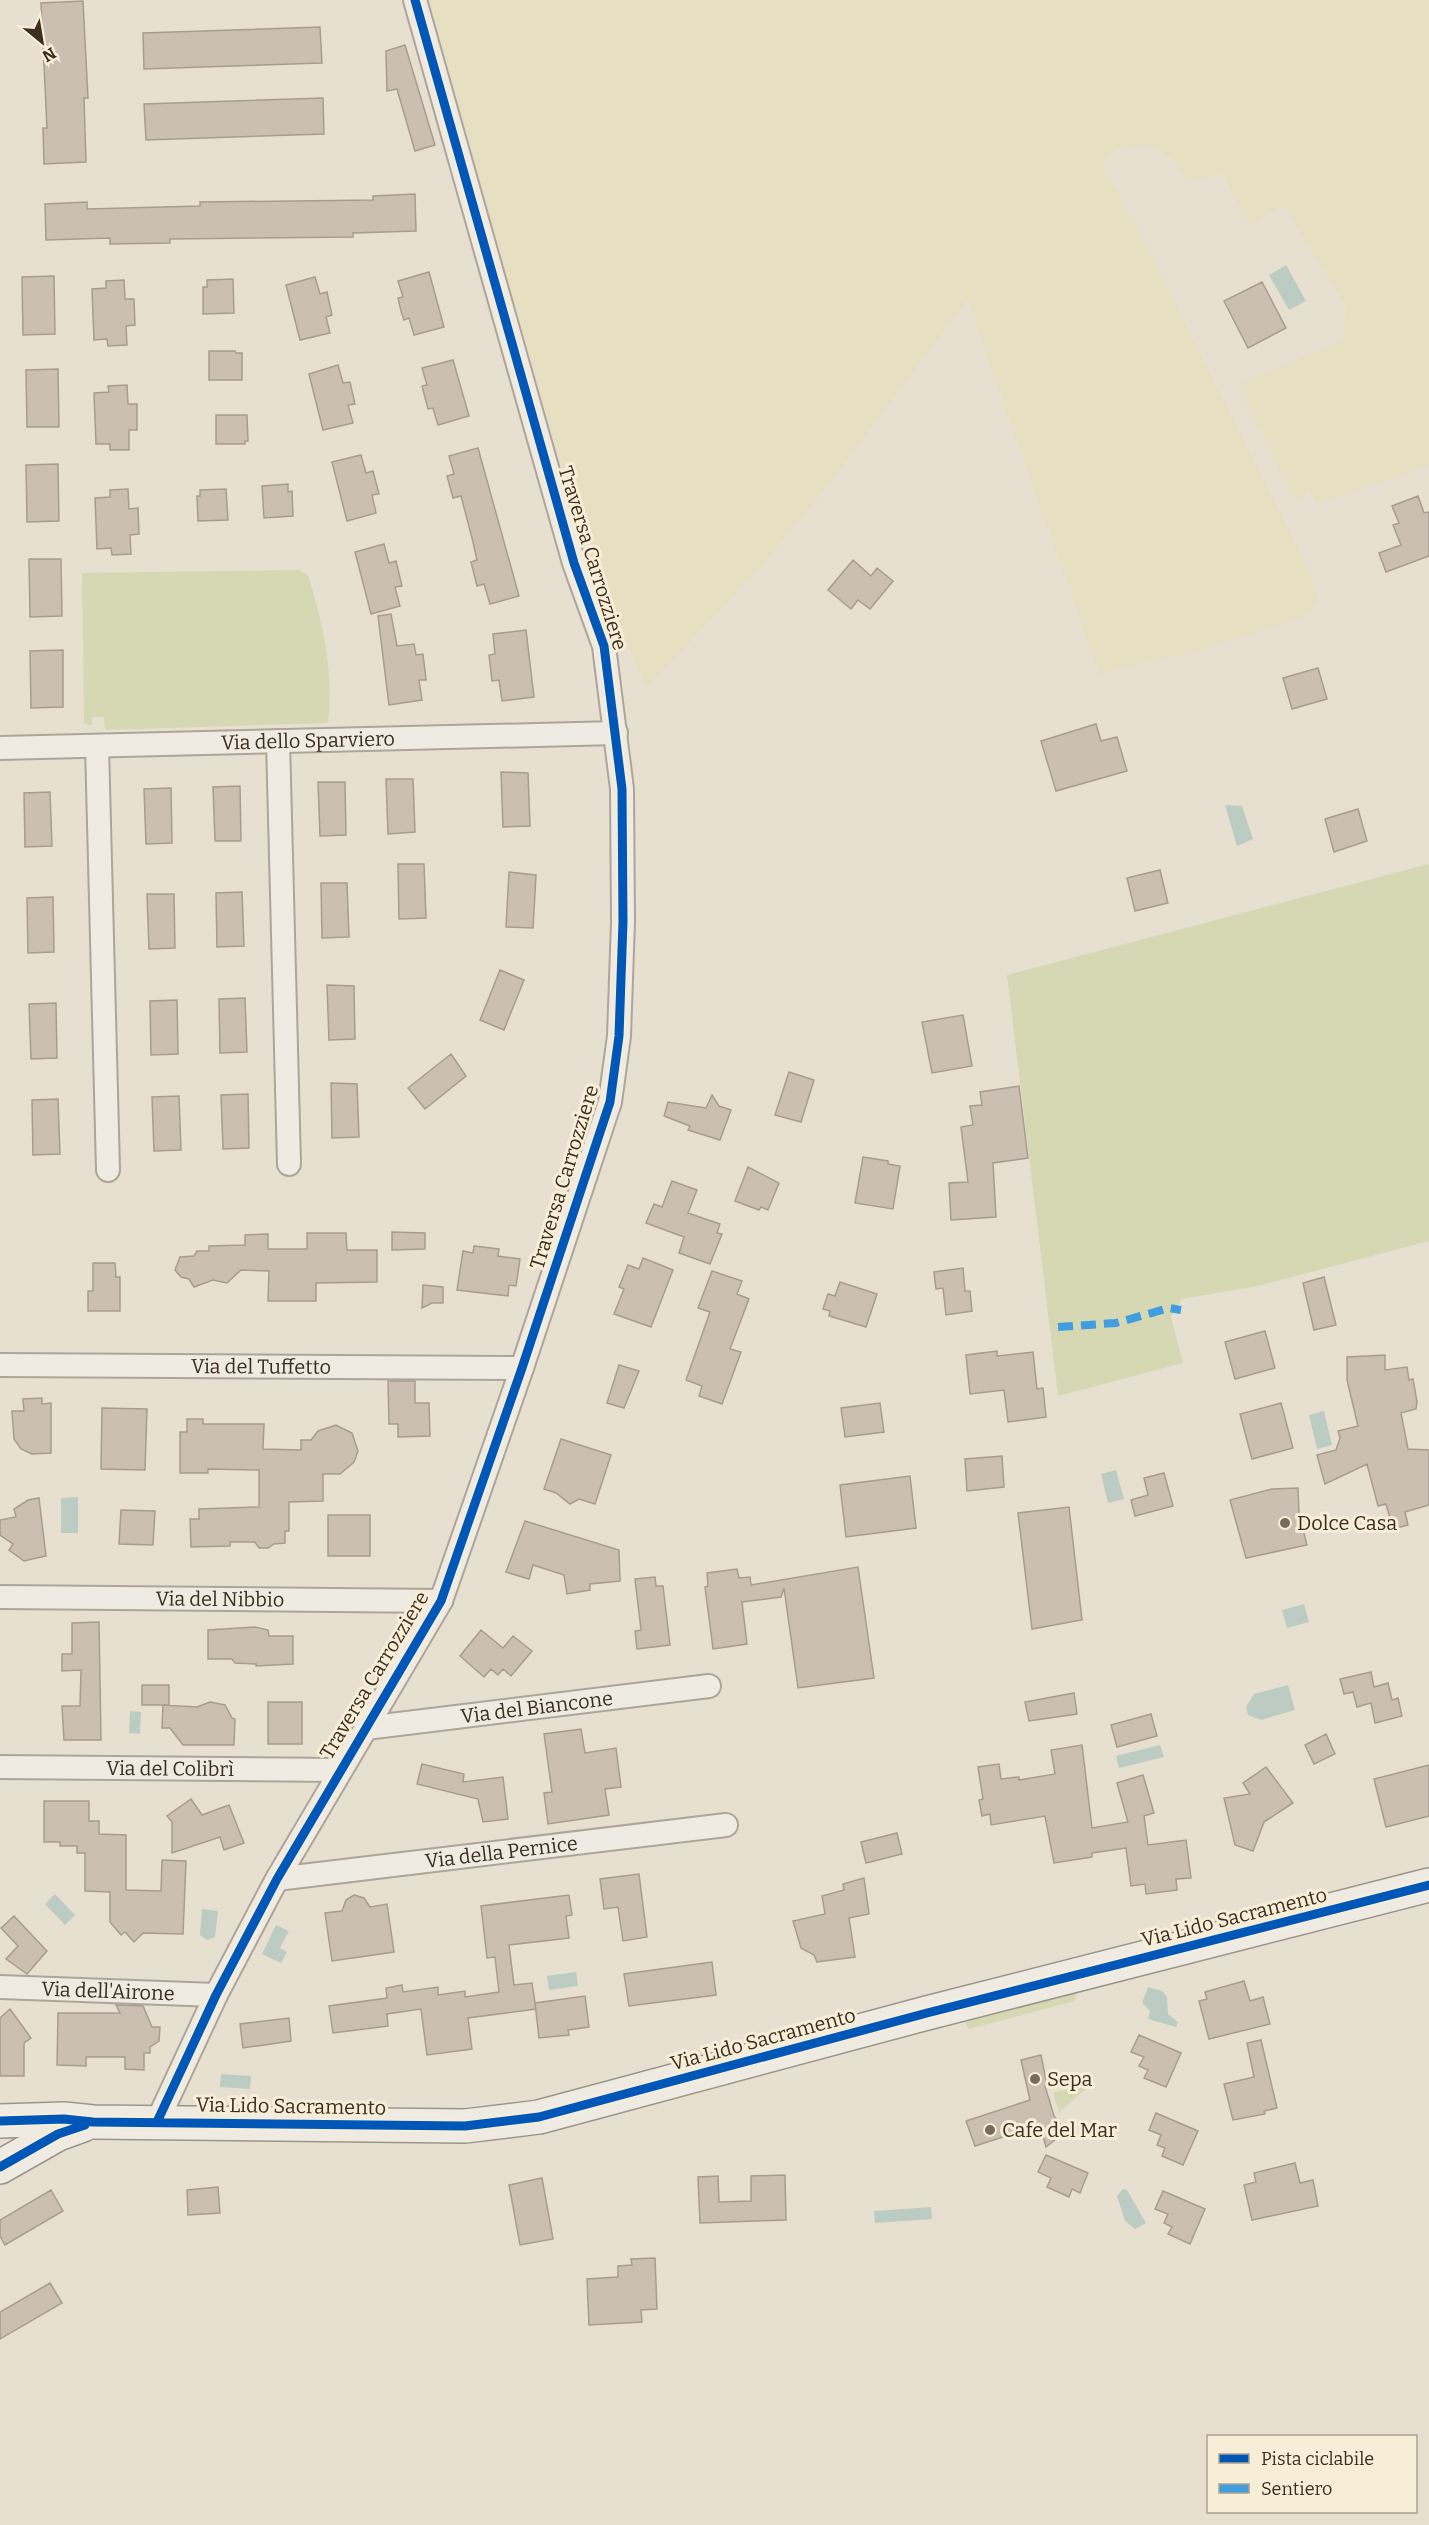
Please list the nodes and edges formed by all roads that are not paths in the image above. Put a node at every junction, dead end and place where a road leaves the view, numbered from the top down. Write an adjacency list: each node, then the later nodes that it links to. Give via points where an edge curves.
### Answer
1 (415, 0): 2 (street, Traversa Carrozziere, via 574,563 604,646)
2 (616, 733): 3 (street, Via dello Sparviero); 9 (street, Traversa Carrozziere, via 622,789 624,922 619,1036 610,1102)
3 (278, 741): 4 (street, Via dello Sparviero); 6 (street)
4 (97, 746): 5 (street, Via dello Sparviero); 7 (street)
5 (0, 748)
6 (289, 1164)
7 (108, 1170)
8 (0, 1365): 9 (street, Via del Tuffetto)
9 (522, 1368): 11 (street, Traversa Carrozziere)
10 (0, 1597): 11 (street, Via del Nibbio)
11 (441, 1601): 13 (street, Traversa Carrozziere)
12 (709, 1686): 13 (street, Via del Biancone)
13 (366, 1728): 15 (street, Traversa Carrozziere)
14 (0, 1767): 15 (street, Via del Colibrì)
15 (339, 1770): 17 (street, Traversa Carrozziere)
16 (726, 1825): 17 (street, Via della Pernice)
17 (277, 1879): 20 (street, Traversa Carrozziere)
18 (1429, 1885): 23 (street, Via Lido Sacramento, via 539,2117 465,2126)
19 (0, 1987): 20 (street, Via dell'Airone)
20 (216, 1995): 23 (street, Traversa Carrozziere)
21 (2, 2122): 22 (street); 24 (street, via 14,2130 18,2142 16,2154)
22 (93, 2122): 23 (street, Via Lido Sacramento); 24 (street, via 58,2134)
23 (157, 2122)
24 (3, 2167)

